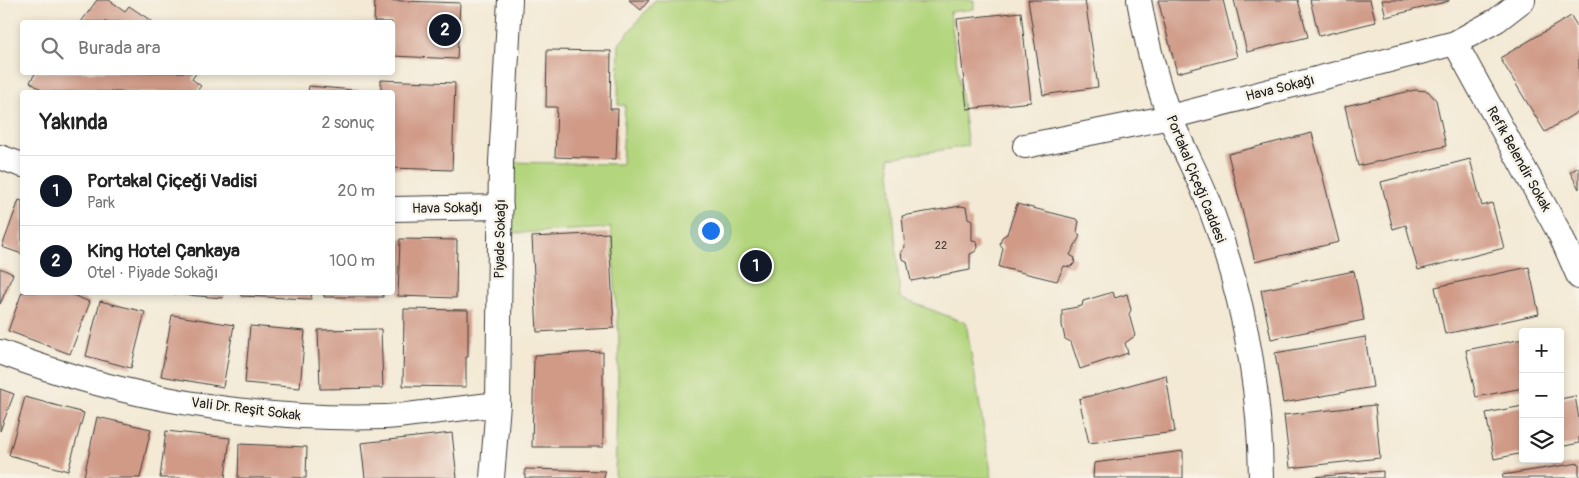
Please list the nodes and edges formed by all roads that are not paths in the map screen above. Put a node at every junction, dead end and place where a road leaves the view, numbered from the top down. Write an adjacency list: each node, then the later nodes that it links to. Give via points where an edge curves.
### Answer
1 (510, 0): 9 (street, Piyade Sokağı)
2 (1139, 0): 5 (street, Portakal Çiçeği Caddesi, via 1146,43)
3 (1523, 0): 4 (street, Hava Sokağı, via 1497,20)
4 (1455, 43): 5 (street, Hava Sokağı); 11 (street, Refik Belendir Sokak, via 1561,236)
5 (1170, 116): 6 (street, Hava Sokağı); 15 (street, Portakal Çiçeği Caddesi, via 1210,207 1244,321 1259,411)
6 (1024, 146)
7 (0, 156): 8 (street)
8 (20, 164)
9 (501, 207): 10 (street, Hava Sokağı); 13 (street, Piyade Sokağı)
10 (395, 209)
11 (1579, 277)
12 (0, 352): 13 (street, Vali Dr. Reşit Sokak, via 96,382 170,400 247,412 387,417)
13 (498, 404): 14 (street, Piyade Sokağı)
14 (492, 478)
15 (1261, 478)

